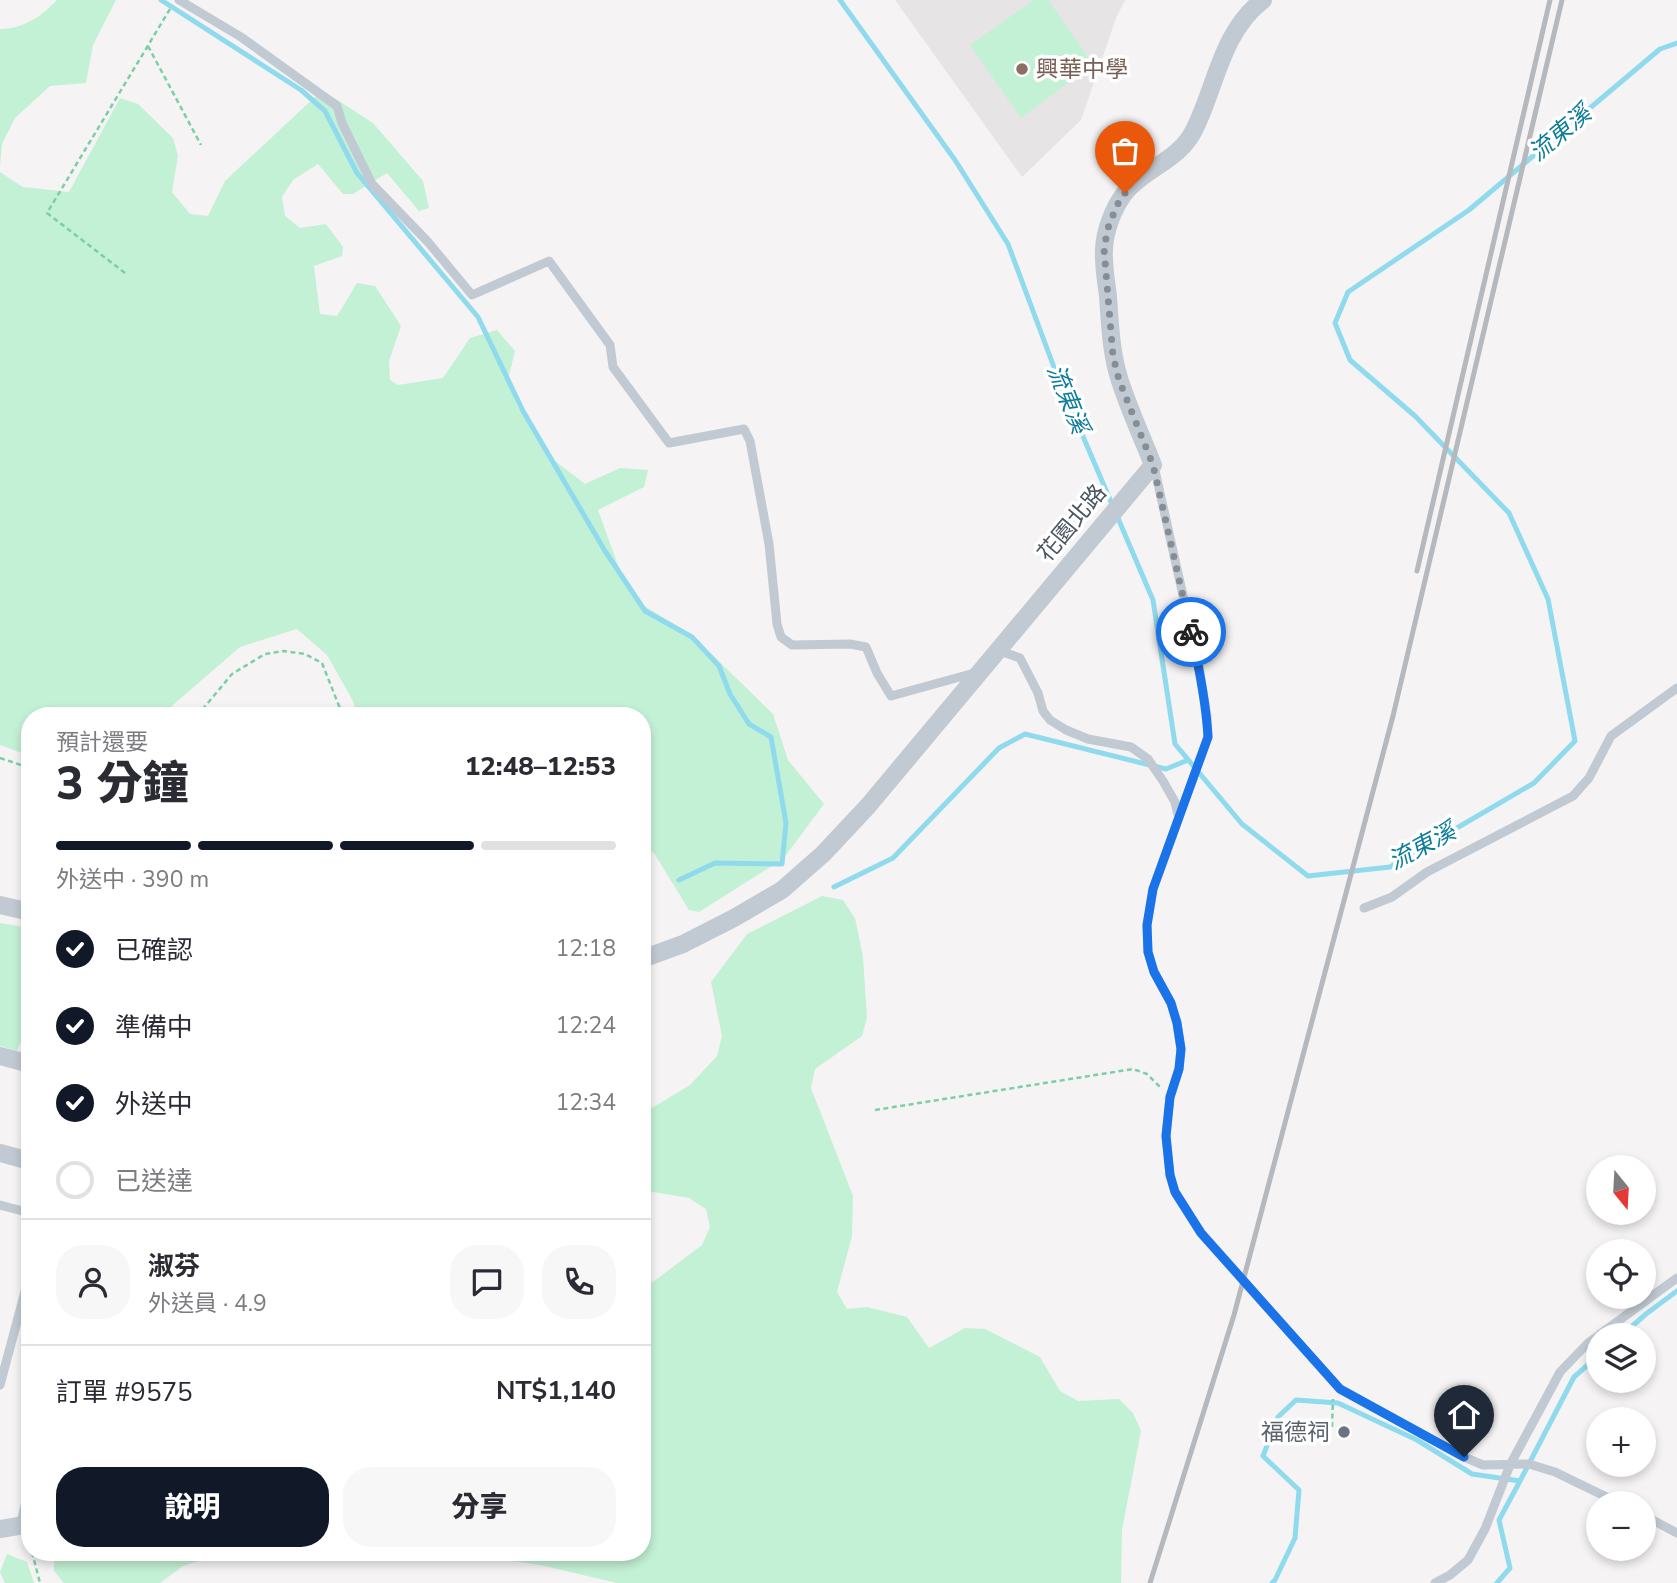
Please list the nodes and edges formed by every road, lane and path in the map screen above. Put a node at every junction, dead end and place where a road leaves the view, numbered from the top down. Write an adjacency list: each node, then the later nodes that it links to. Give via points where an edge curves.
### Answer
1 (177, 0): 3 (path); 8 (lane, via 241,37 337,106 372,184 472,295 549,261 610,345 613,367 669,443 744,429 769,544 781,637 792,645 866,647 891,696)
2 (1262, 0): 6 (street, via 1237,27 1190,137 1125,193 1108,228 1104,249 1113,356)
3 (147, 45): 4 (path); 5 (path, via 47,213)
4 (201, 145)
5 (125, 273)
6 (1153, 465): 7 (street, 花園北路); 14 (lane, via 1207,716 1208,737)
7 (997, 650): 8 (street, 花園北路); 14 (lane, via 1020,657 1050,720 1088,739 1131,747 1148,759)
8 (979, 672): 18 (street, 花園北路, via 868,806 782,890 683,944)
9 (1677, 688): 16 (lane, via 1611,736 1573,796 1427,872 1392,897)
10 (204, 707): 11 (path, via 232,674 265,654 284,652 305,654 322,663)
11 (339, 707)
12 (0, 758): 13 (path)
13 (21, 765)
14 (1179, 814): 21 (lane, via 1153,889 1147,925 1148,952 1171,1003 1181,1049)
15 (0, 905): 17 (street)
16 (1364, 908)
17 (21, 910)
18 (651, 956)
19 (0, 1056): 20 (street)
20 (21, 1062)
21 (1170, 1097): 22 (path, via 1147,1074 1133,1069); 34 (lane, via 1166,1136 1175,1192 1201,1233 1340,1389 1464,1457 1483,1465)
22 (875, 1110)
23 (0, 1153): 24 (street)
24 (21, 1159)
25 (0, 1205): 26 (lane)
26 (21, 1211)
27 (1677, 1278): 29 (lane)
28 (21, 1307): 31 (lane)
29 (1616, 1323)
30 (1586, 1345): 34 (lane, via 1560,1372)
31 (0, 1385)
32 (1333, 1391): 33 (path)
33 (1332, 1427)
34 (1512, 1466): 35 (lane, via 1529,1464); 42 (lane, via 1468,1560)
35 (1594, 1491)
36 (1656, 1522): 39 (lane)
37 (21, 1526): 38 (street)
38 (0, 1529)
39 (1677, 1533)
40 (34, 1561): 41 (path)
41 (40, 1583)
42 (1435, 1583)

